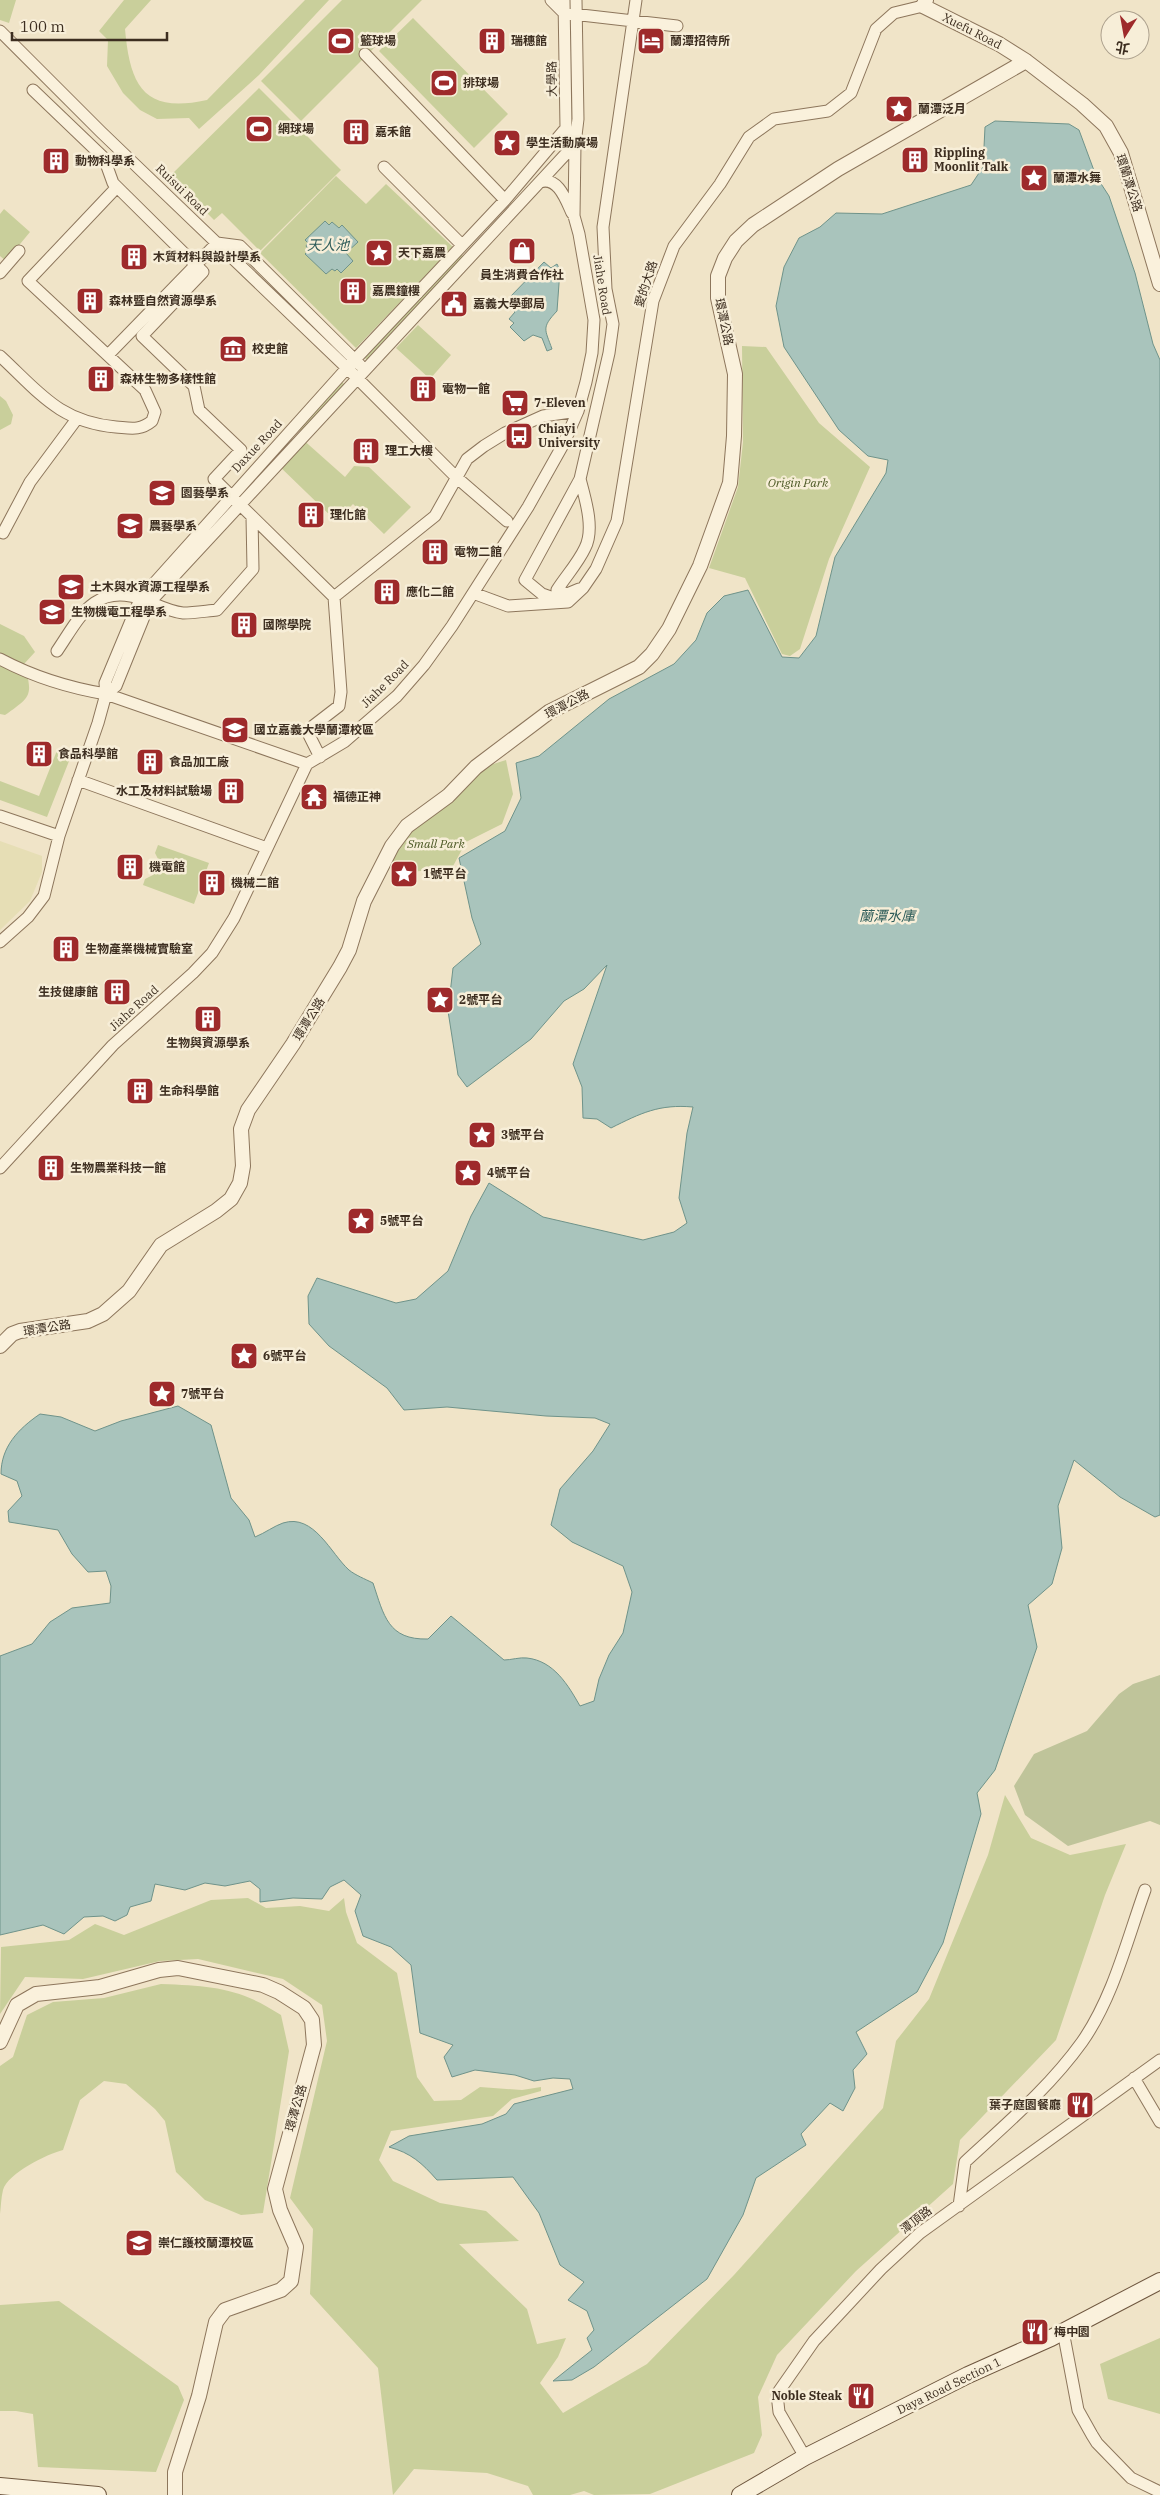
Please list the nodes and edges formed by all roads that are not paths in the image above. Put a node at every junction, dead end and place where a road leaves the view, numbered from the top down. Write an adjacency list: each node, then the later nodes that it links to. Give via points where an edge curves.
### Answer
1 (551, 0): 6 (street)
2 (564, 0): 6 (street, 大學路)
3 (576, 0): 7 (street, Jiahe Road)
4 (636, 0): 8 (street)
5 (924, 3): 12 (street, Xuefu Road); 40 (street, 愛的大路, via 894,13 876,29 850,93 828,111 774,119 748,137 720,184 674,246 653,301 617,521 596,569)
6 (564, 13): 7 (street); 14 (street, 大學路)
7 (576, 14): 8 (street); 15 (street, Jiahe Road, via 578,119)
8 (632, 20): 9 (street); 34 (street, via 603,227 606,289 613,324)
9 (677, 26)
10 (0, 31): 21 (street, Ruisui Road)
11 (365, 54): 19 (street)
12 (1026, 61): 26 (street, 環蘭潭公路, via 1106,126 1121,153); 56 (street, 環潭公路, via 838,170 753,225 736,241 718,276 718,298 735,374 730,483 700,566 669,629 639,667 549,712 476,767 448,796 407,826 364,901 349,950 340,967 248,1110 241,1129 243,1166 240,1183 231,1199 161,1245 129,1291 103,1314 88,1321 12,1334)
13 (33, 90): 18 (street, via 104,158)
14 (566, 128): 15 (street); 19 (street, Daxue Road)
15 (575, 144): 17 (street); 20 (street, Jiahe Road)
16 (384, 167): 22 (street)
17 (540, 182): 20 (street, via 550,181 557,185); 30 (street)
18 (117, 187): 24 (street); 27 (street, via 28,282)
19 (505, 200): 22 (street, Daxue Road)
20 (574, 216): 31 (street, Jiahe Road, via 594,320 592,353)
21 (217, 243): 24 (street); 29 (street, Ruisui Road)
22 (462, 244): 29 (street, Daxue Road)
23 (19, 251): 25 (street)
24 (196, 264): 27 (street); 35 (street, via 204,272 142,336 194,386 199,410 241,450 214,479)
25 (0, 273)
26 (1160, 284)
27 (108, 355): 32 (street, via 145,390 155,412 152,421 138,429)
28 (0, 356): 32 (street, via 59,411)
29 (351, 364): 30 (street, Ruisui Road); 35 (street, Daxue Road)
30 (361, 374): 33 (street, Ruisui Road); 36 (street)
31 (578, 411): 33 (street, via 542,416 504,433 467,459); 41 (street, Jiahe Road, via 528,507)
32 (76, 420): 39 (street, via 30,482)
33 (456, 477): 38 (street, Ruisui Road); 42 (street, via 435,516)
34 (580, 479): 40 (street, via 589,534 586,547 557,590 567,594); 44 (street, via 525,580 542,594)
35 (230, 496): 36 (street); 43 (street, Daxue Road)
36 (239, 505): 37 (street); 43 (street)
37 (252, 517): 42 (street); 43 (street, via 254,569 217,610 181,613)
38 (507, 521)
39 (3, 532)
40 (583, 588): 44 (street, 愛的大路)
41 (474, 593): 44 (street, via 508,606); 48 (street, Jiahe Road, via 424,665 397,696 344,742)
42 (334, 597): 48 (street, via 341,692 339,706 313,726 309,735)
43 (145, 600): 45 (street, via 107,596 90,605 79,616); 47 (street, Daxue Road, via 105,683)
44 (568, 602)
45 (57, 651)
46 (0, 659): 47 (street, via 49,680)
47 (106, 694): 49 (street); 50 (street, Daxue Road)
48 (320, 758): 49 (street, Jiahe Road)
49 (307, 764): 53 (street, Jiahe Road)
50 (78, 780): 52 (street, Daxue Road); 53 (street)
51 (0, 816): 52 (street)
52 (58, 836): 54 (street, Daxue Road, via 44,896 28,917)
53 (267, 848): 55 (street, Jiahe Road, via 234,918 212,953 113,1045)
54 (0, 942)
55 (0, 1168)
56 (0, 1346)
57 (1145, 1890): 62 (street, via 1107,1997 1083,2041 1035,2099 964,2162)
58 (0, 2042): 69 (street, 環潭公路, via 17,2006 36,1994 100,1988 159,1970 178,1968 279,1992 304,2008 312,2020 314,2045 276,2189 280,2210 296,2247 291,2281 281,2290 225,2310 216,2322 175,2472)
59 (1160, 2060): 60 (street, 潭頂路)
60 (1134, 2078): 61 (street); 62 (street, 潭頂路)
61 (1160, 2122)
62 (959, 2206): 65 (street, 潭頂路, via 920,2233 881,2269 814,2341 786,2378 777,2394 779,2412)
63 (1160, 2281): 64 (main road, Daya Road Section 1)
64 (1063, 2331): 65 (main road, Daya Road Section 1); 67 (street, via 1078,2410 1092,2435 1131,2478)
65 (806, 2457): 70 (main road, Daya Road Section 1)
66 (0, 2486): 68 (main road)
67 (1160, 2492)
68 (98, 2495)
69 (176, 2495)
70 (740, 2495)

